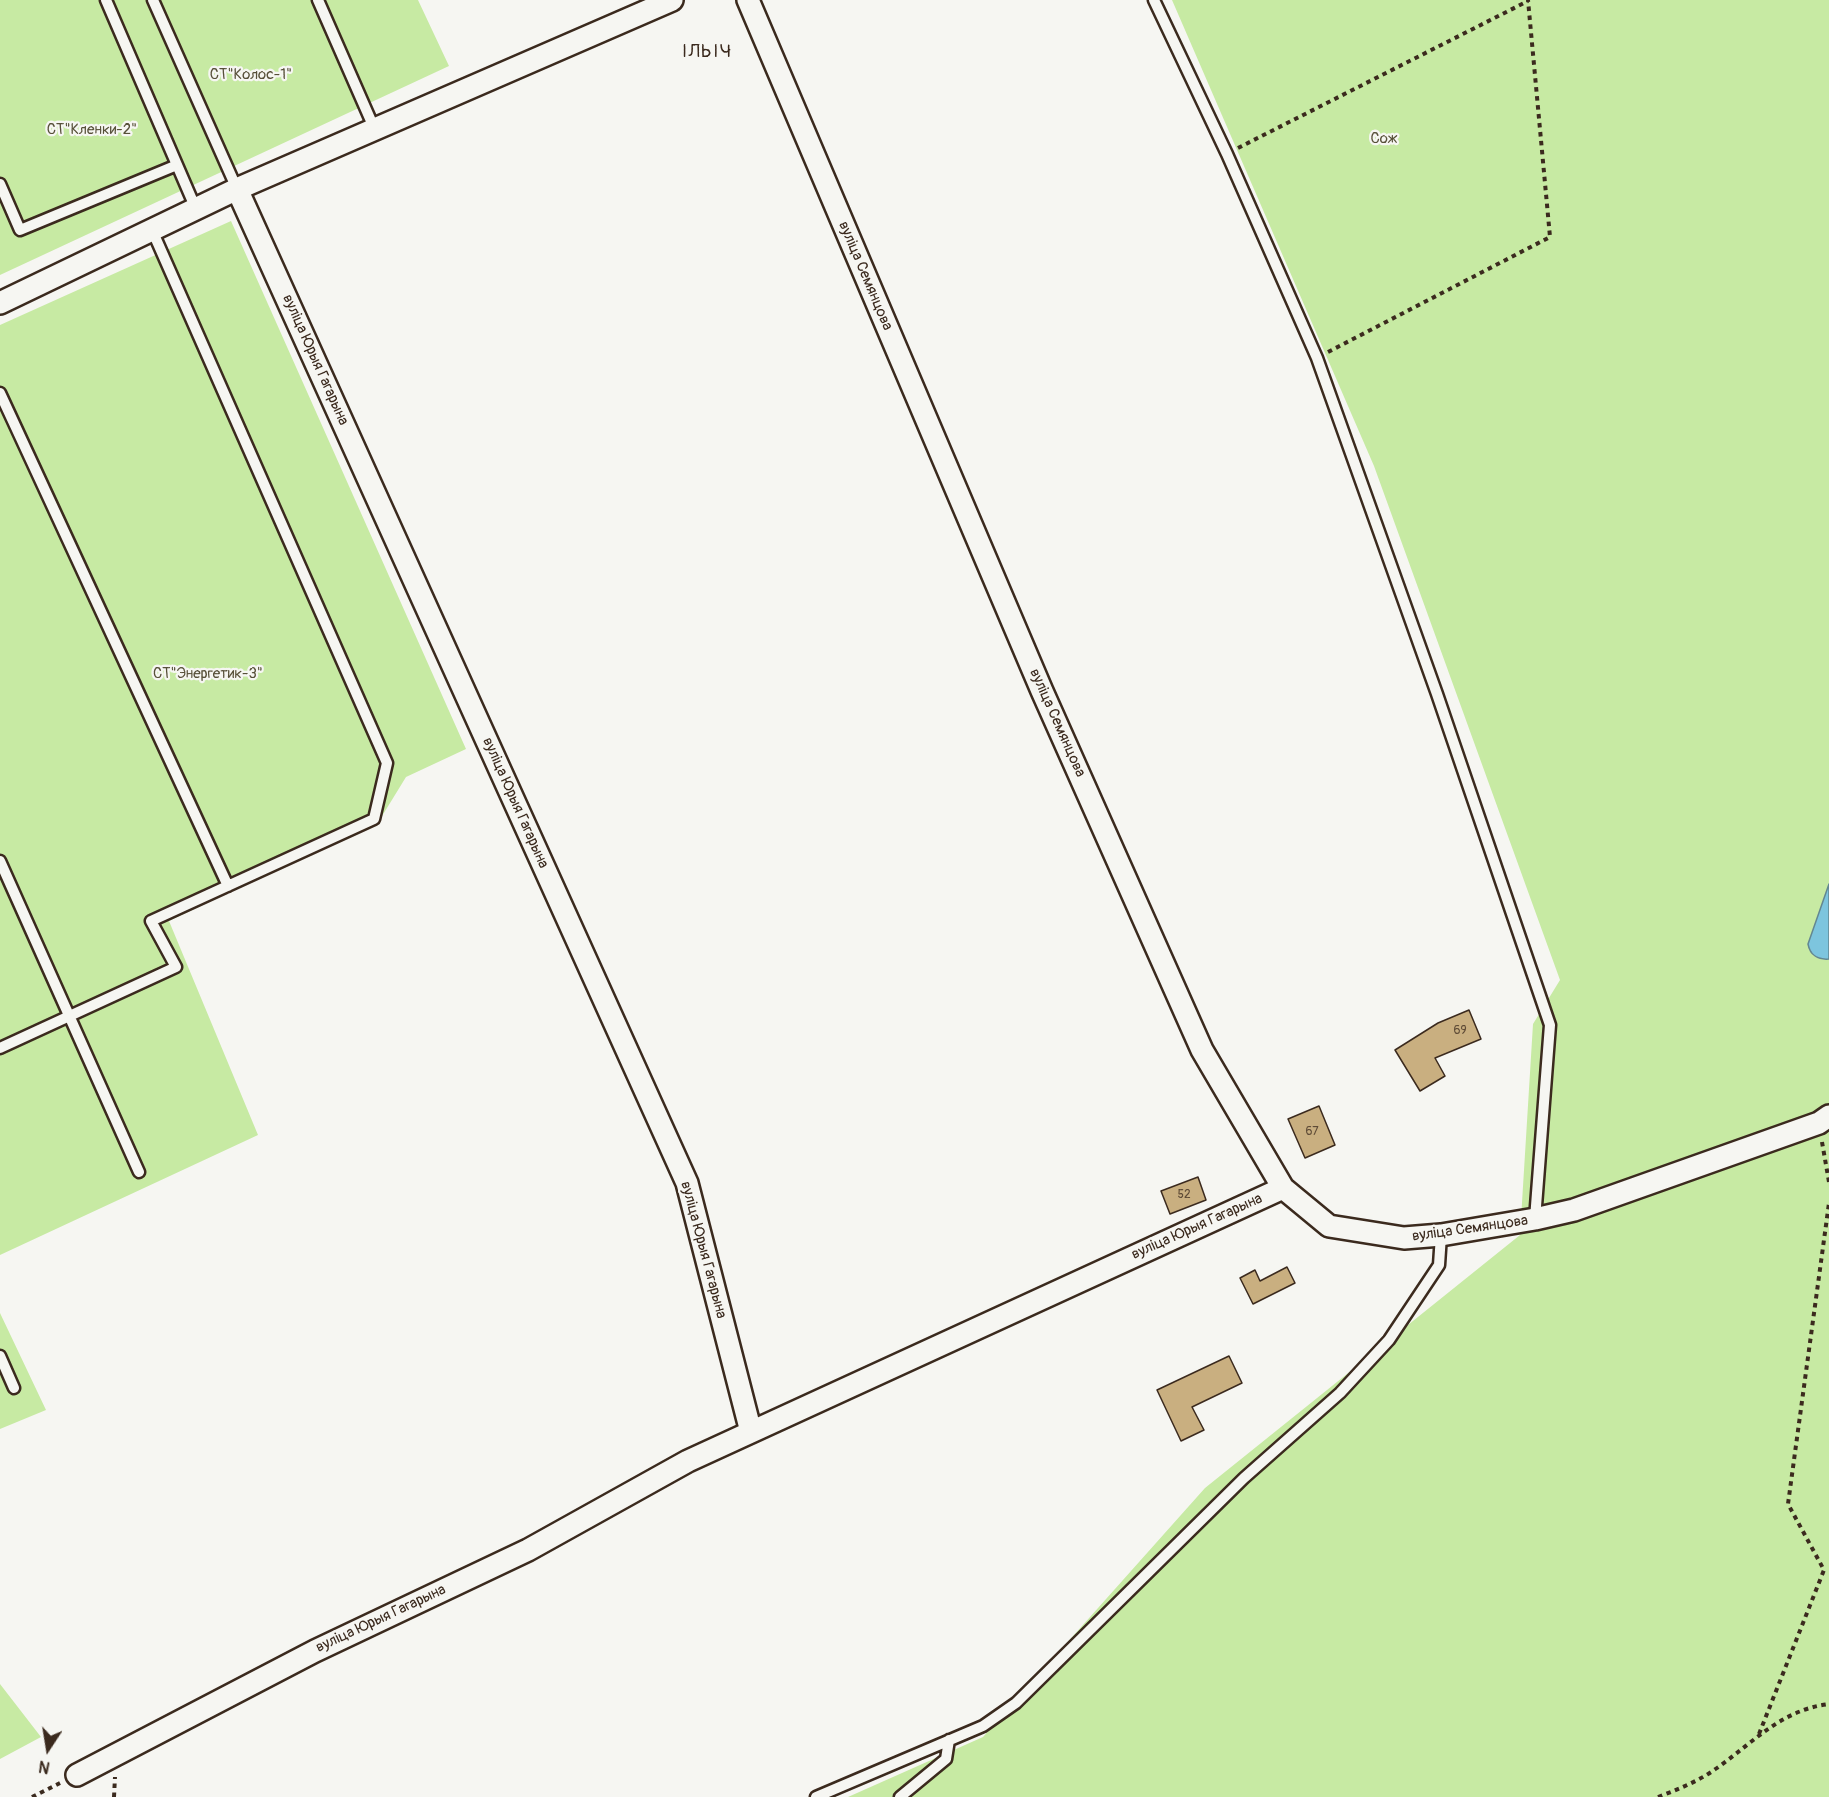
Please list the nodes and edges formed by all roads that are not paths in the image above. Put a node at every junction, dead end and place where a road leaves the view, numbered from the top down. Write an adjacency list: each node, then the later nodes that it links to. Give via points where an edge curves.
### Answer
1 (105, 0): 8 (lane)
2 (153, 0): 10 (lane)
3 (318, 0): 7 (lane)
4 (672, 0): 7 (street)
5 (748, 0): 21 (street, вуліца Семянцова, via 1038,680 1202,1050)
6 (1154, 0): 22 (lane, via 1317,358 1550,1025)
7 (375, 130): 10 (street)
8 (177, 165): 9 (lane, via 20,230); 11 (lane)
9 (0, 184)
10 (237, 189): 11 (street); 26 (street, вуліца Юрыя Гагарына, via 687,1183)
11 (196, 209): 12 (street)
12 (152, 230): 13 (street); 16 (lane, via 387,763 374,819)
13 (0, 303)
14 (0, 393): 16 (lane)
15 (0, 861): 17 (lane)
16 (228, 886): 17 (lane, via 151,921 176,967)
17 (69, 1016): 18 (lane); 20 (lane)
18 (0, 1048)
19 (1824, 1120): 22 (street, вуліца Семянцова, via 1574,1210)
20 (139, 1172)
21 (1283, 1188): 23 (street, вуліца Семянцова, via 1329,1226 1404,1238); 26 (street, вуліца Юрыя Гагарына)
22 (1535, 1219): 23 (street, вуліца Семянцова)
23 (1441, 1235): 27 (lane, via 1439,1265 1389,1340 1340,1393 1244,1478 1016,1703 983,1726)
24 (0, 1356): 25 (lane)
25 (14, 1388)
26 (751, 1432): 28 (street, вуліца Юрыя Гагарына, via 688,1461 528,1550 315,1651)
27 (949, 1740): 29 (lane); 30 (lane, via 946,1759)
28 (77, 1775)
29 (816, 1797)
30 (900, 1797)

